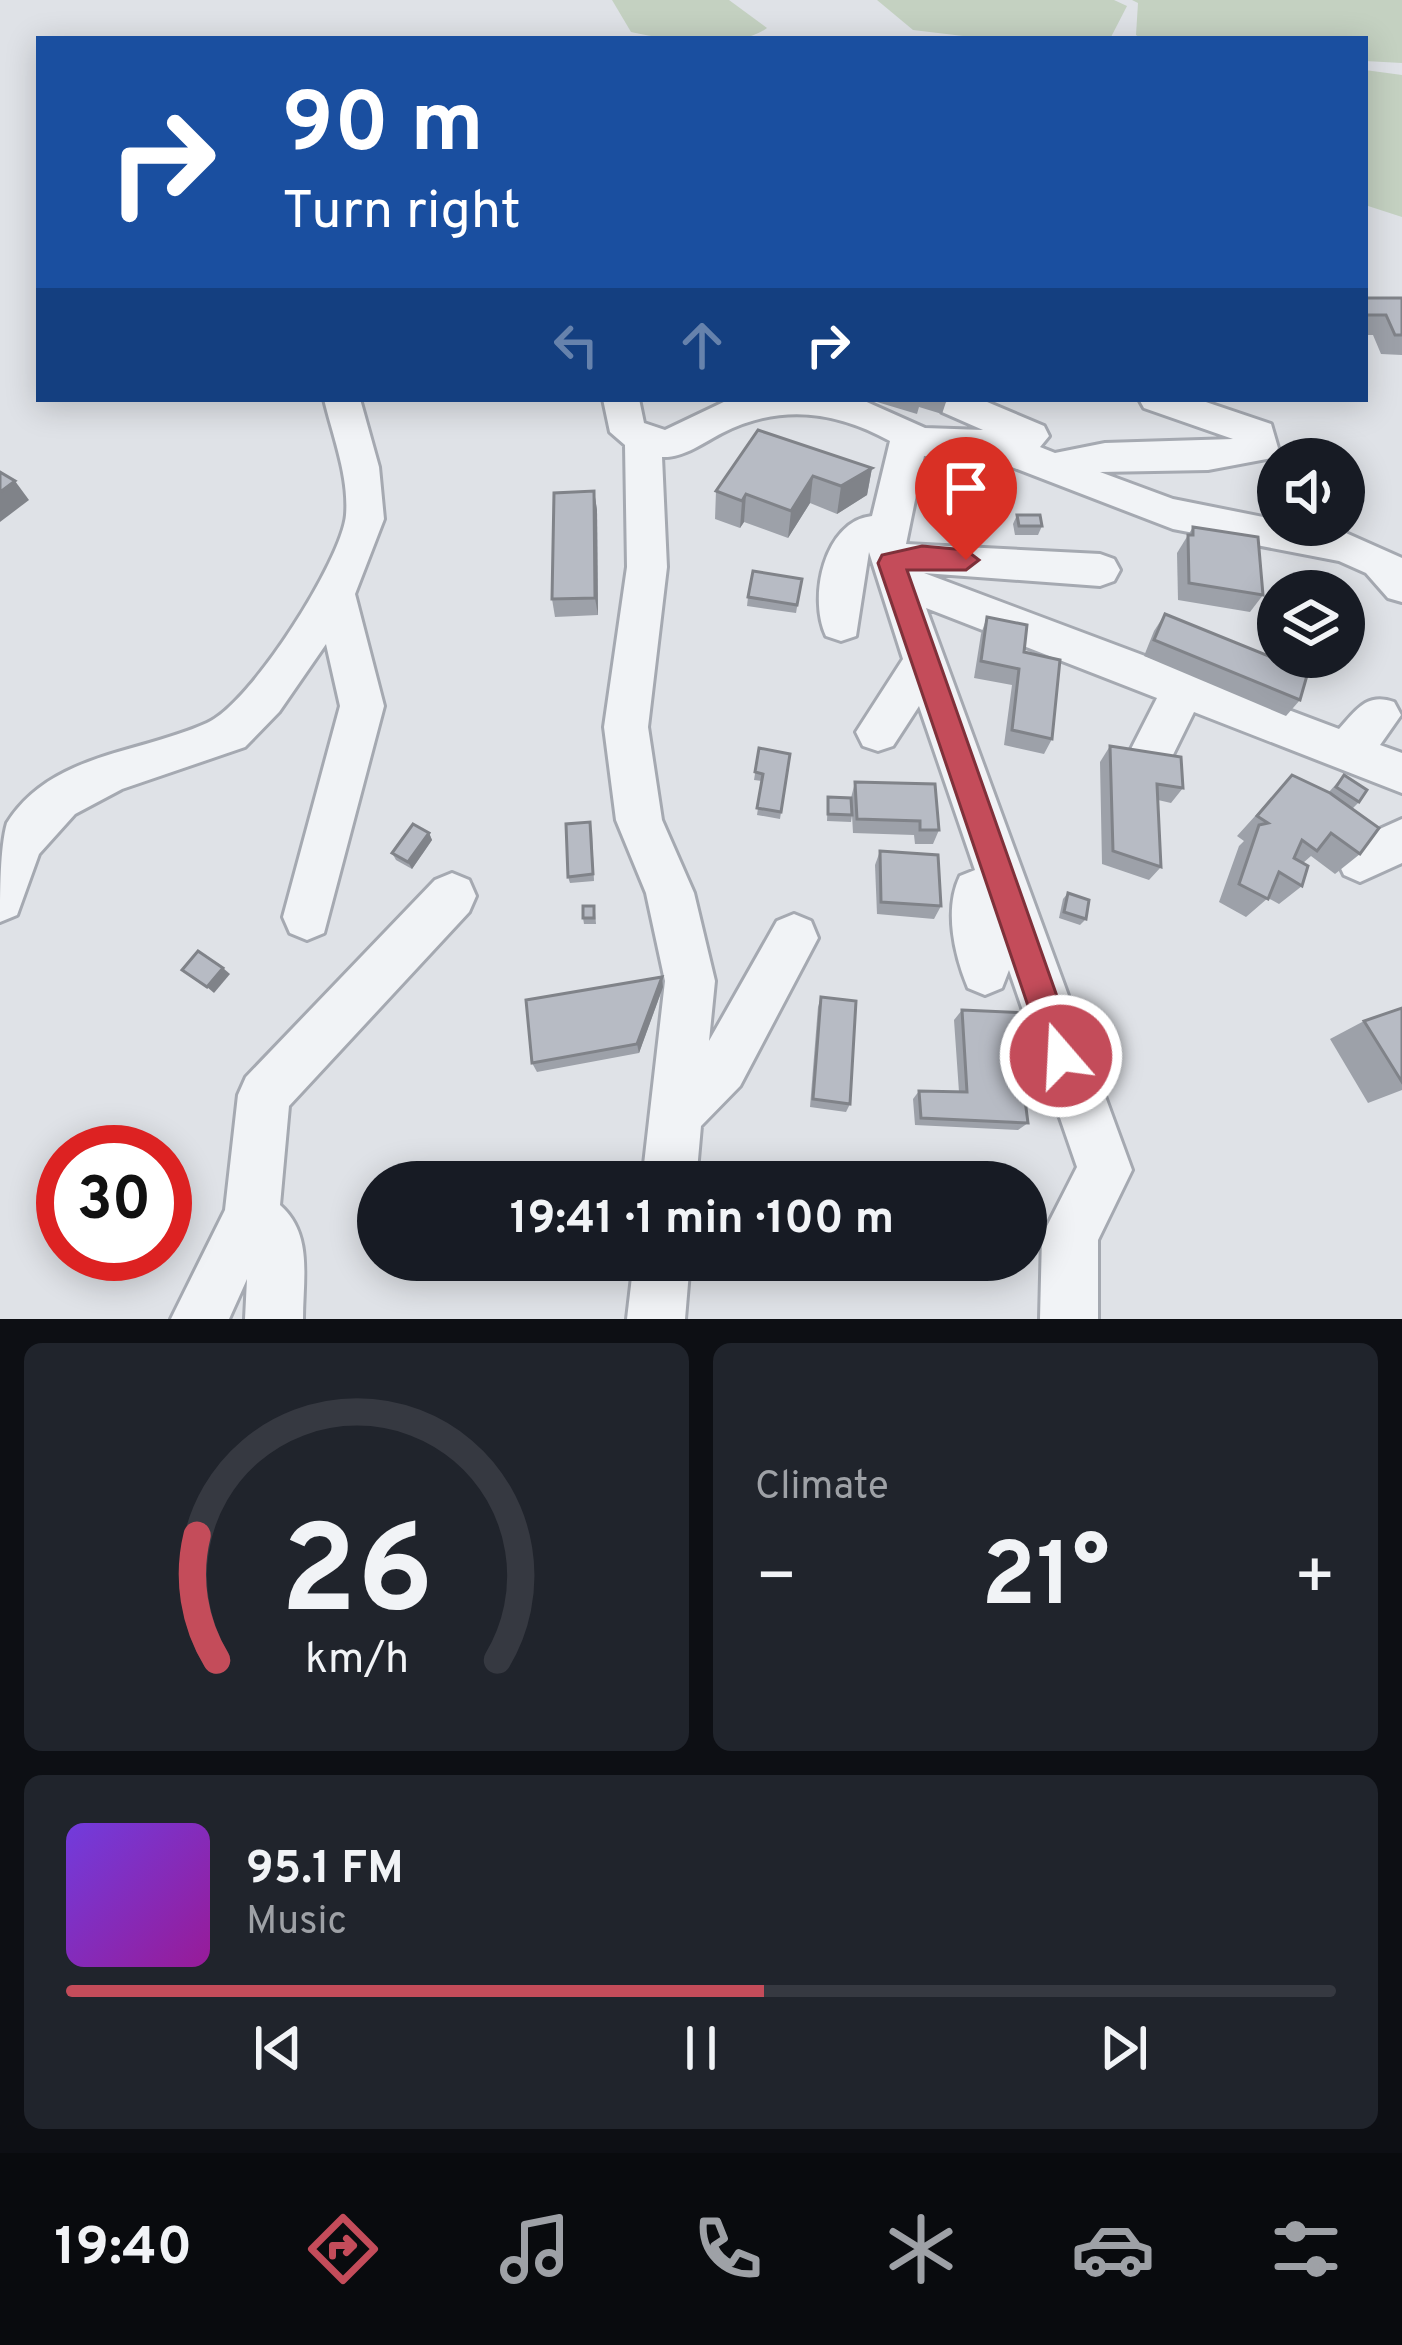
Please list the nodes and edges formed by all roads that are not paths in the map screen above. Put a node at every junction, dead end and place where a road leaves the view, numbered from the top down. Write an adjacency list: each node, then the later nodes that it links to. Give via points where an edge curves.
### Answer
1 (343, 402): 14 (street, via 365,505 362,535)
2 (622, 402): 8 (street, via 628,432)
3 (763, 402): 8 (street, via 667,446)
4 (795, 402): 7 (street, via 883,419)
5 (1166, 402): 9 (street, via 1258,434 1259,448 1232,456 1088,455)
6 (955, 403): 9 (street, via 1063,450)
7 (909, 438): 9 (street, via 935,436); 10 (street); 11 (street)
8 (643, 440): 29 (street, via 647,566 626,727 639,820 670,893 690,980)
9 (1063, 464): 13 (street, via 1147,505 1380,560)
10 (866, 470)
11 (892, 557): 12 (street); 15 (street, via 863,532 846,550); 16 (street); 17 (street)
12 (1100, 570)
13 (1402, 586)
14 (333, 589): 25 (street, via 274,690 234,730 93,778 58,798 23,831); 26 (street, via 362,706)
15 (841, 624)
16 (924, 662): 19 (street); 23 (street)
17 (1181, 692): 20 (street); 21 (street)
18 (1379, 716): 20 (street)
19 (878, 732)
20 (1347, 751): 22 (street)
21 (1151, 753)
22 (1402, 773)
23 (1002, 886): 28 (street, via 973,900); 36 (street, via 1105,1170 1070,1236)
24 (452, 896): 31 (street, via 264,1096)
25 (0, 899)
26 (308, 917)
27 (794, 938): 29 (street, via 722,1068)
28 (985, 971)
29 (675, 1115): 30 (street)
30 (671, 1161)
31 (266, 1272): 33 (street, via 240,1231); 34 (street)
32 (660, 1281): 35 (street)
33 (200, 1319)
34 (250, 1319)
35 (656, 1319)
36 (1069, 1319)

